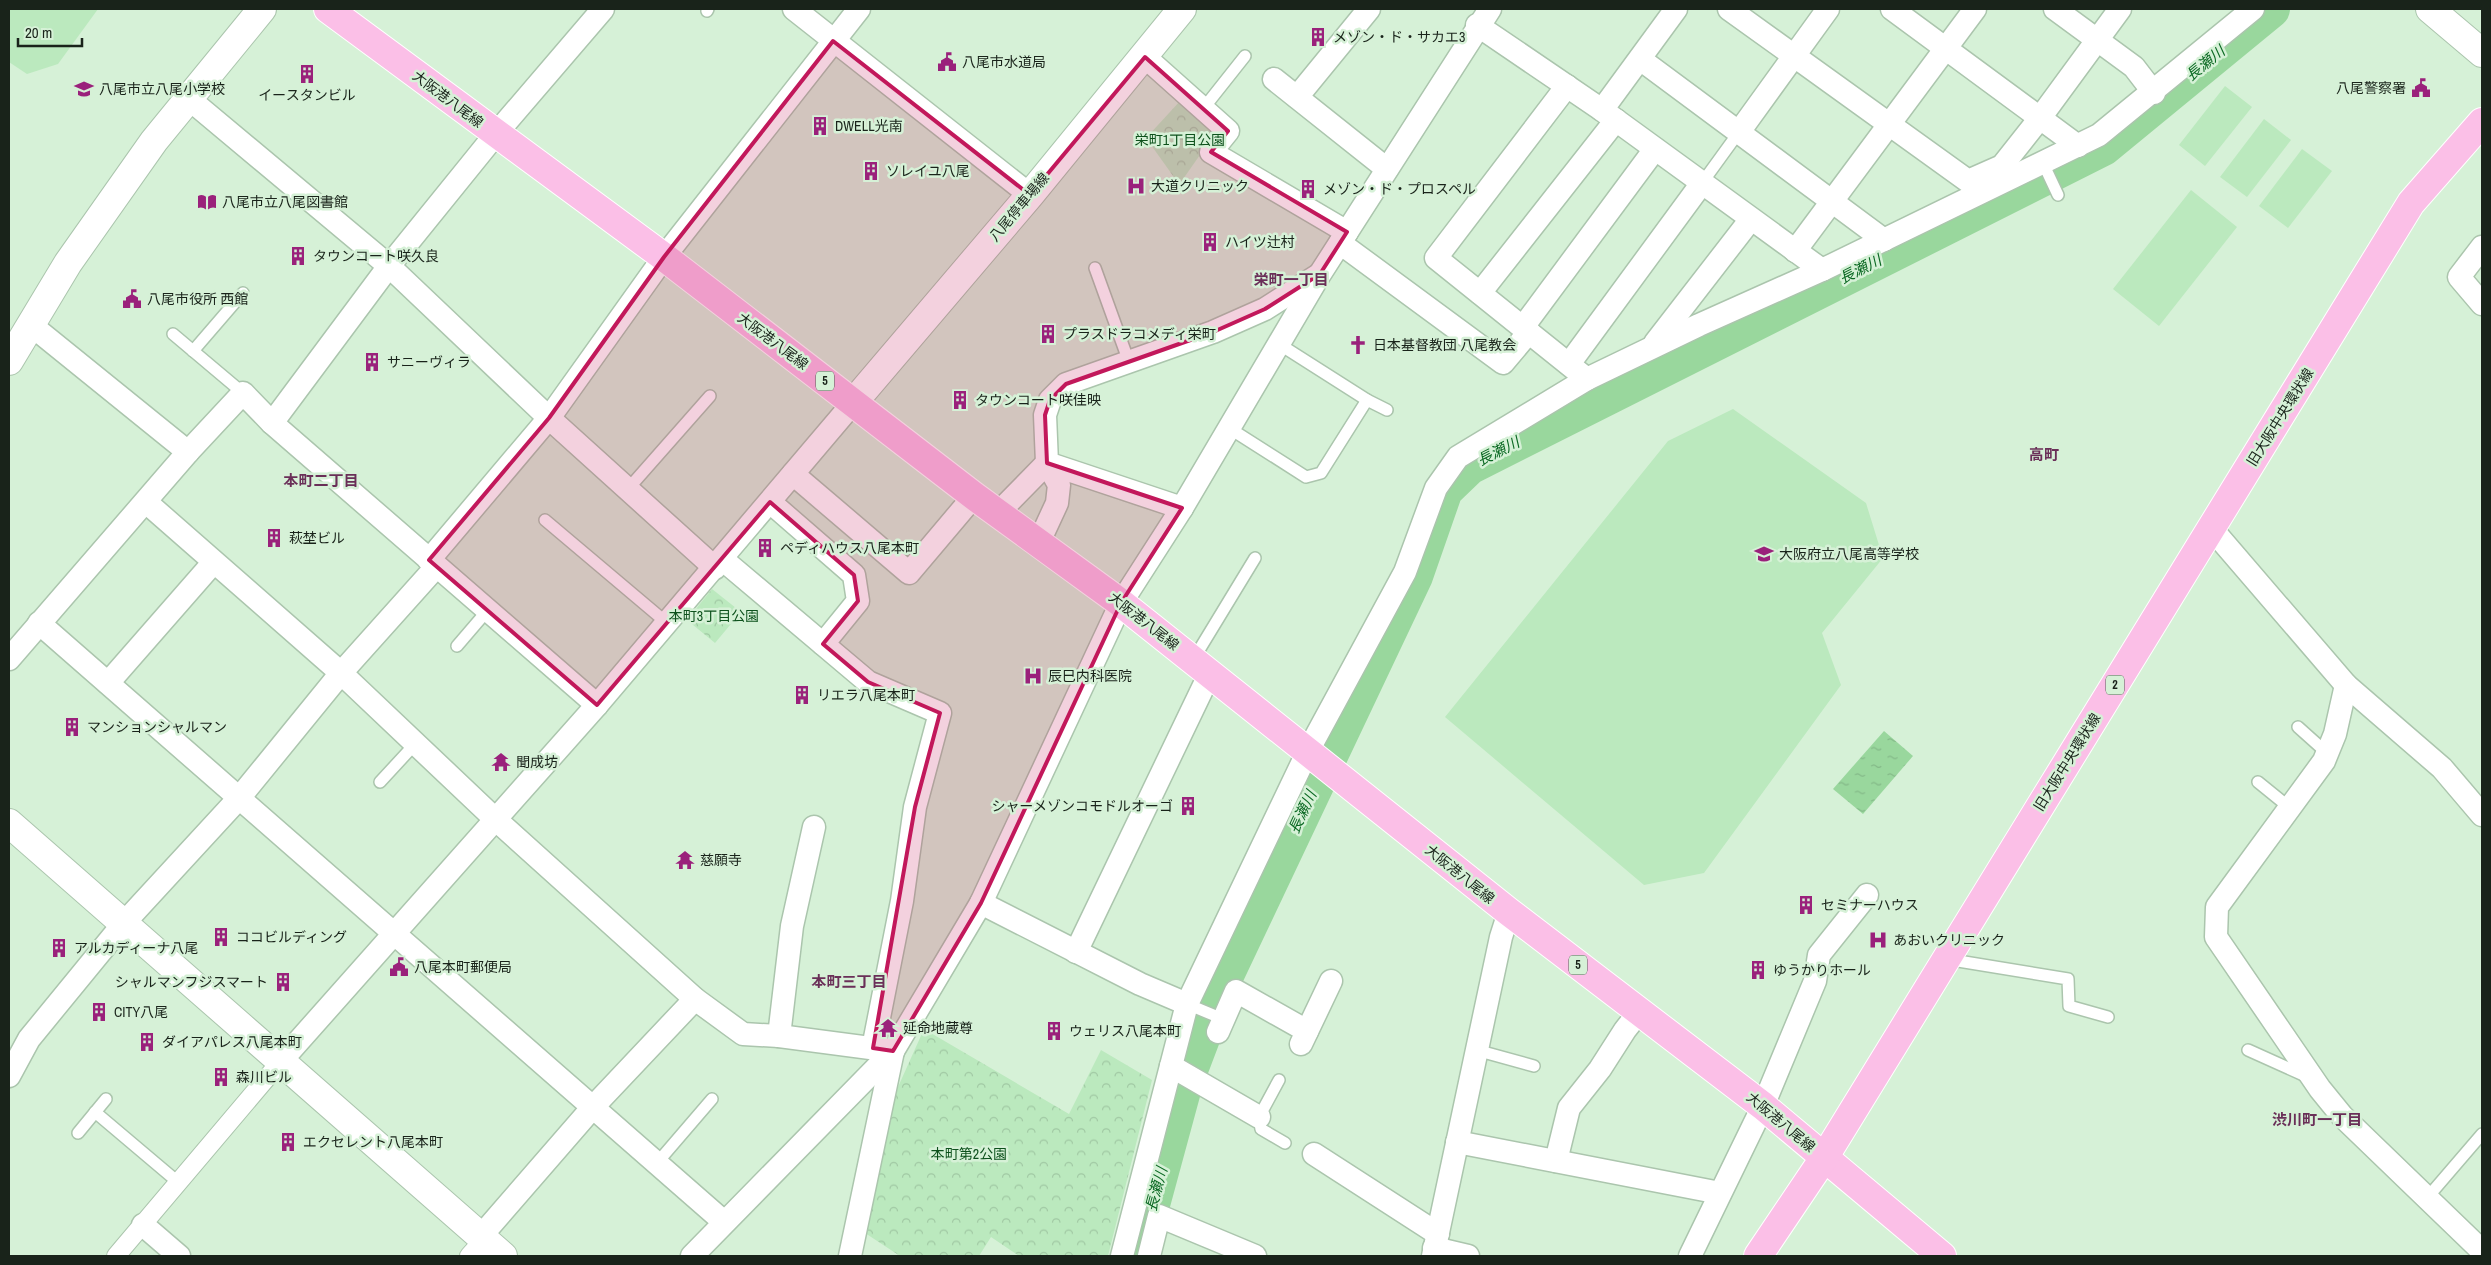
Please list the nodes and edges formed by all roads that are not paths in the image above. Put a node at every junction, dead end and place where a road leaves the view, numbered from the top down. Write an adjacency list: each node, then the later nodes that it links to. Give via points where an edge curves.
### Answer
1 (262, 9): 30 (street)
2 (328, 9): 37 (main road, 大阪港八尾線 / 5)
3 (603, 9): 37 (street)
4 (794, 9): 19 (street)
5 (859, 9): 19 (street)
6 (1182, 9): 24 (street, 八尾停車場線)
7 (1369, 9): 29 (street)
8 (1676, 9): 25 (street)
9 (1729, 9): 23 (street)
10 (1828, 9): 23 (street)
11 (1892, 9): 20 (street)
12 (1975, 9): 20 (street)
13 (2055, 9): 18 (street)
14 (2120, 9): 18 (street)
15 (2253, 9): 28 (street)
16 (2430, 9): 21 (street)
17 (1483, 17): 27 (street); 41 (street)
18 (2097, 40): 28 (street, via 2134,67); 33 (street)
19 (833, 41): 43 (street); 51 (street)
20 (1946, 49): 33 (street); 35 (street)
21 (2482, 53)
22 (1245, 56): 31 (lane)
23 (1794, 56): 35 (street); 36 (street)
24 (1145, 57): 31 (street); 43 (street, 八尾停車場線)
25 (1640, 59): 32 (street); 36 (street)
26 (1274, 79): 29 (street)
27 (1567, 86): 32 (street); 57 (street, via 1436,258)
28 (2154, 93): 38 (street, via 2099,135)
29 (1297, 97): 41 (street)
30 (188, 98): 52 (street); 59 (street, via 68,263)
31 (1203, 108): 47 (street, via 1228,131 1211,152)
32 (1609, 115): 39 (street); 57 (street)
33 (2040, 118): 35 (street, via 2002,166 1968,181); 38 (street)
34 (2482, 122): 87 (main road, 旧大阪中央環状線 / 2, via 2411,203)
35 (1889, 124): 45 (street)
36 (1739, 132): 42 (lane); 45 (street)
37 (496, 134): 51 (main road, 大阪港八尾線 / 5); 52 (street)
38 (2078, 146): 40 (street)
39 (1656, 149): 42 (street); 60 (street)
40 (2043, 165): 44 (lane); 48 (street)
41 (1387, 169): 47 (street)
42 (1702, 182): 46 (street); 67 (street)
43 (1030, 195): 72 (street, 八尾停車場線)
44 (2058, 195)
45 (1832, 201): 48 (street); 50 (street)
46 (1751, 219): 50 (street); 63 (street)
47 (1344, 237): 55 (street); 60 (street, via 1503,363)
48 (1884, 240): 54 (street)
49 (2482, 246): 58 (street, via 2459,277)
50 (1795, 251): 54 (street)
51 (664, 257): 72 (main road, 大阪港八尾線 / 5); 74 (street)
52 (389, 266): 74 (street); 75 (street)
53 (1095, 268): 66 (lane)
54 (1822, 270): 63 (street)
55 (1320, 274): 62 (street); 66 (street, via 1265,309 1213,332)
56 (243, 293): 64 (lane)
57 (1480, 293): 60 (street)
58 (2482, 304)
59 (31, 325): 65 (street); 77 (street)
60 (1526, 330): 67 (street)
61 (173, 334): 64 (lane)
62 (1279, 344): 71 (lane); 76 (street)
63 (1651, 348): 68 (street)
64 (193, 351): 69 (lane)
65 (9, 361)
66 (1129, 362): 78 (street, via 1066,384 1050,400 1046,414)
67 (1569, 364): 68 (street)
68 (1587, 379): 108 (street, via 1458,457 1436,488 1405,572)
69 (243, 393): 75 (street); 77 (street)
70 (710, 396): 80 (lane)
71 (1367, 400): 73 (lane); 76 (lane, via 1321,473 1306,477)
72 (853, 403): 79 (street); 81 (main road, 大阪港八尾線 / 5)
73 (1387, 410)
74 (549, 418): 80 (street); 92 (street)
75 (272, 422): 92 (street)
76 (1229, 428): 84 (street)
77 (188, 452): 82 (street)
78 (1047, 463): 84 (street); 85 (street); 88 (street, via 1059,485 1057,503)
79 (794, 474): 81 (street, via 909,573); 83 (street)
80 (628, 489): 91 (street)
81 (974, 496): 85 (main road, 大阪港八尾線 / 5)
82 (146, 502): 90 (street); 96 (street)
83 (770, 502): 91 (street); 97 (street, via 854,575 858,601)
84 (1182, 508): 93 (street)
85 (998, 513): 88 (main road, 大阪港八尾線 / 5)
86 (544, 520): 95 (lane)
87 (2211, 528): 103 (street); 123 (main road, 旧大阪中央環状線 / 2)
88 (1039, 542): 93 (main road, 大阪港八尾線 / 5)
89 (1255, 558): 100 (lane)
90 (213, 563): 101 (street); 102 (street)
91 (718, 563): 95 (street); 97 (street)
92 (432, 564): 94 (street); 101 (street)
93 (1121, 603): 100 (main road, 大阪港八尾線 / 5); 118 (street)
94 (488, 611): 98 (lane); 104 (street)
95 (668, 622): 104 (street)
96 (39, 623): 99 (street); 102 (street)
97 (823, 644): 131 (street, via 868,682 940,713 915,807)
98 (457, 646)
99 (9, 659)
100 (1202, 666): 108 (main road, 大阪港八尾線 / 5); 122 (street)
101 (341, 673): 106 (street); 111 (street)
102 (108, 682): 111 (street)
103 (2346, 685): 107 (street, via 2335,734); 113 (street, via 2442,768)
104 (596, 705): 114 (street)
105 (2298, 727): 107 (lane)
106 (416, 744): 109 (lane); 114 (street)
107 (2327, 753): 112 (street)
108 (1320, 760): 119 (main road, 大阪港八尾線 / 5); 126 (street)
109 (380, 782)
110 (2258, 782): 112 (lane)
111 (240, 797): 120 (street); 121 (street)
112 (2290, 808): 139 (street, via 2218,907 2216,937)
113 (2482, 815)
114 (494, 818): 121 (street); 125 (street)
115 (9, 823): 120 (street)
116 (814, 827): 130 (street, via 792,926)
117 (1867, 895): 142 (street, via 1819,955 1815,981)
118 (980, 903): 122 (street); 131 (street)
119 (1509, 912): 127 (main road, 大阪港八尾線 / 5); 132 (street)
120 (124, 923): 134 (street); 137 (street, via 29,1039)
121 (393, 934): 134 (street); 143 (street)
122 (1076, 952): 126 (street)
123 (1946, 959): 128 (lane, via 2068,979 2069,1006); 151 (main road, 旧大阪中央環状線 / 2)
124 (1331, 981): 129 (street, via 1304,1037 1236,991)
125 (694, 999): 130 (street, via 743,1034); 143 (street)
126 (1190, 1005): 129 (lane); 136 (street)
127 (1640, 1012): 142 (main road, 大阪港八尾線 / 5); 152 (street, via 1569,1108)
128 (2108, 1018)
129 (1218, 1022)
130 (779, 1036): 131 (street)
131 (883, 1049): 157 (street); 165 (street)
132 (1476, 1050): 135 (lane); 148 (street)
133 (2248, 1050): 139 (lane)
134 (282, 1061): 154 (street); 160 (street)
135 (1534, 1066)
136 (1180, 1071): 145 (street); 166 (street)
137 (9, 1076)
138 (1279, 1080): 145 (lane)
139 (2313, 1080): 156 (street, via 2342,1116)
140 (106, 1099): 144 (lane)
141 (712, 1099): 153 (lane)
142 (1763, 1106): 151 (main road, 大阪港八尾線 / 5); 155 (street)
143 (593, 1107): 153 (street); 160 (street)
144 (95, 1112): 146 (lane); 154 (lane)
145 (1259, 1116): 149 (lane, via 1261,1129)
146 (78, 1133)
147 (2482, 1134): 156 (lane)
148 (1457, 1142): 152 (street); 159 (street)
149 (1285, 1143)
150 (1314, 1154): 159 (street)
151 (1824, 1158): 171 (main road, 旧大阪中央環状線 / 2); 172 (main road, 大阪港八尾線 / 5)
152 (1556, 1161): 155 (street)
153 (657, 1163): 157 (street)
154 (179, 1184): 158 (street)
155 (1720, 1193): 170 (street)
156 (2427, 1198): 161 (street)
157 (724, 1222): 164 (street)
158 (144, 1225): 162 (street); 163 (street)
159 (1435, 1246): 169 (street)
160 (484, 1247)
161 (2482, 1251)
162 (116, 1256)
163 (179, 1256)
164 (692, 1256)
165 (850, 1256)
166 (1122, 1256)
167 (1149, 1256): 168 (street, via 1159,1216)
168 (1255, 1256)
169 (1468, 1256)
170 (1690, 1256)
171 (1758, 1256)
172 (1942, 1256)

